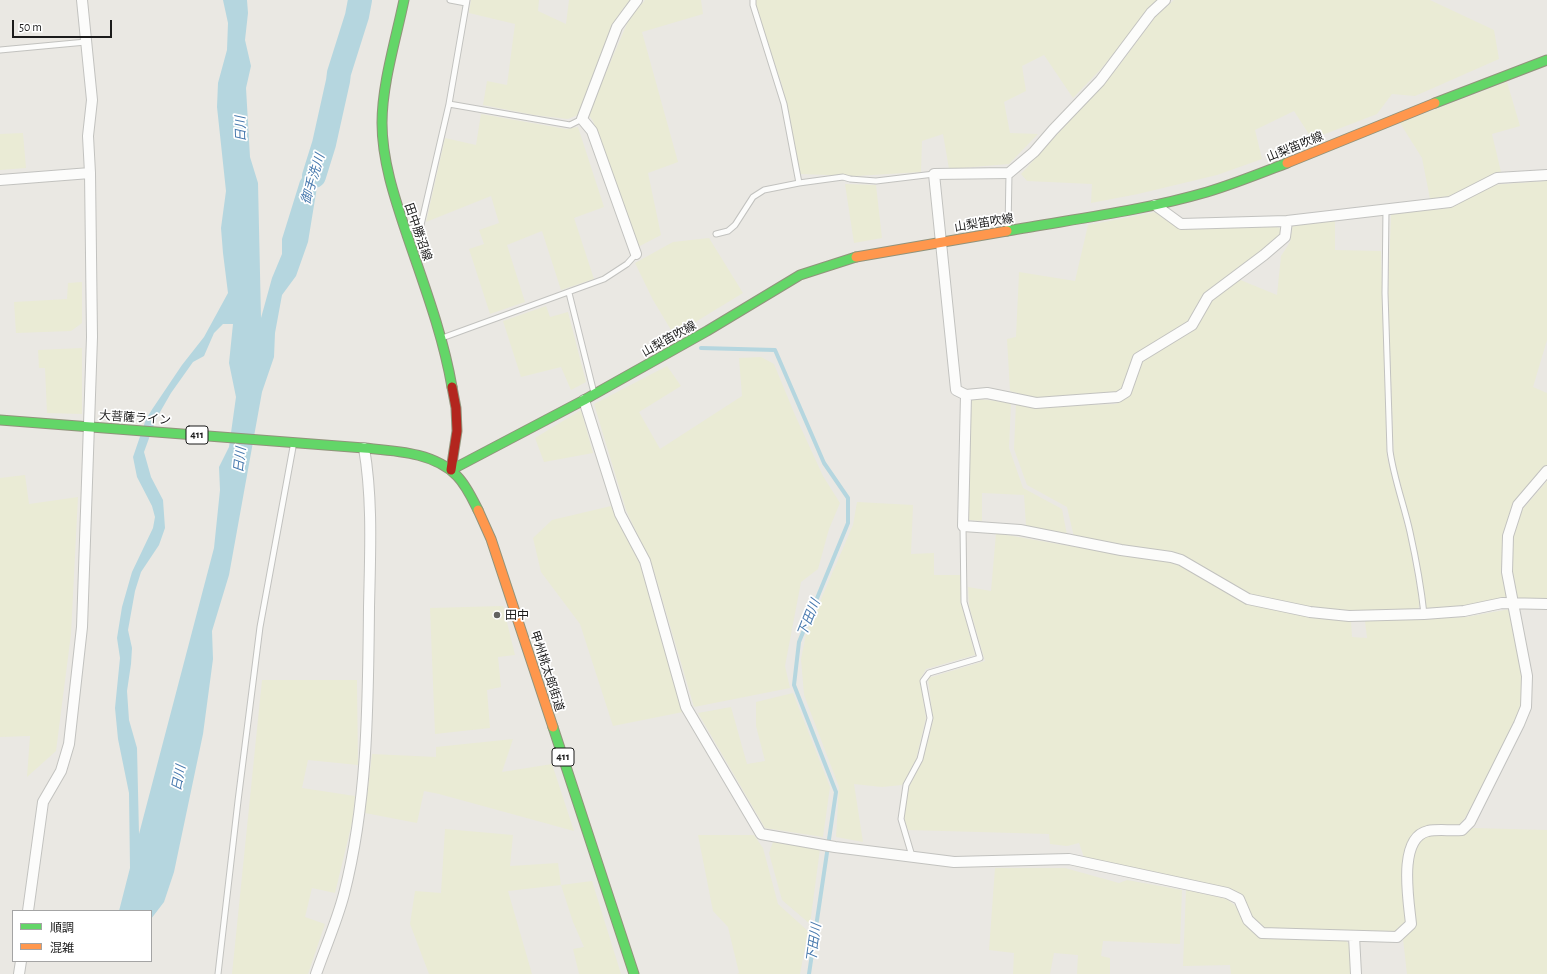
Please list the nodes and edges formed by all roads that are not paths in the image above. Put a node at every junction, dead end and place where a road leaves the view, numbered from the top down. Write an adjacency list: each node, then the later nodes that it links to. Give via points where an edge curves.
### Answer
1 (82, 0): 8 (street)
2 (404, 0): 22 (main road, 田中勝沼線, via 384,92 382,123 386,162)
3 (450, 0): 7 (lane)
4 (637, 0): 12 (street, via 617,27)
5 (753, 0): 18 (lane, via 784,104)
6 (1165, 0): 14 (street, via 1151,13 1100,81 1034,152)
7 (467, 1): 11 (lane)
8 (86, 42): 9 (lane); 13 (street, via 92,100 88,136)
9 (0, 50)
10 (1547, 60): 19 (main road, 山梨笛吹線, via 1252,177)
11 (449, 104): 12 (lane, via 570,125); 22 (lane, via 421,225)
12 (582, 119): 26 (street, via 592,131)
13 (90, 173): 17 (street); 33 (street)
14 (1009, 173): 15 (street); 23 (lane)
15 (934, 174): 18 (lane, via 876,181 843,177); 25 (street)
16 (1547, 175): 20 (street, via 1497,178 1450,202)
17 (0, 180)
18 (799, 183): 24 (lane, via 764,190 753,197 735,225 728,231)
19 (1155, 205): 21 (street, via 1181,224); 23 (main road, 山梨笛吹線)
20 (1386, 209): 21 (street); 41 (lane, via 1385,293 1390,451 1410,531)
21 (1287, 221): 30 (street, via 1285,237 1208,297 1192,325 1138,358 1126,392 1118,397 1036,403 987,394)
22 (405, 231): 28 (main road, 田中勝沼線)
23 (1008, 231): 25 (main road, 山梨笛吹線)
24 (716, 234)
25 (942, 242): 29 (main road, 山梨笛吹線, via 855,257 800,275); 30 (street, via 956,390)
26 (636, 254): 27 (lane, via 604,279)
27 (569, 293): 28 (lane); 29 (lane)
28 (441, 338): 36 (main road, 田中勝沼線, via 456,408 457,431)
29 (594, 394): 31 (main road, 山梨笛吹線)
30 (966, 395): 38 (street)
31 (584, 400): 36 (main road, 山梨笛吹線); 42 (street, via 620,514 645,561 686,707 761,834)
32 (0, 420): 33 (main road, 大菩薩ライン / 411)
33 (94, 427): 34 (main road, 大菩薩ライン / 411); 43 (street, via 87,460 82,627 69,744 61,771 43,802)
34 (294, 442): 35 (main road, 大菩薩ライン / 411); 47 (lane, via 260,628)
35 (364, 448): 36 (main road, 甲州桃太郎街道 / 411, via 434,460); 48 (street, via 368,469 370,525 367,721 360,810 344,894)
36 (451, 470): 49 (main road, 甲州桃太郎街道 / 411, via 467,488 491,539)
37 (1547, 471): 39 (street, via 1518,504 1508,536 1507,572)
38 (963, 526): 41 (street, via 1020,530 1121,550 1172,557 1248,599 1310,612 1349,616); 42 (lane, via 964,602 980,658 929,673 923,681 930,718 920,759 906,785 901,819)
39 (1514, 603): 40 (street); 41 (street); 44 (street, via 1527,676 1526,707 1519,724 1470,822 1462,830 1428,831 1418,836 1409,851 1407,873 1411,924 1397,937)
40 (1547, 604)
41 (1424, 614)
42 (912, 856): 44 (street, via 954,862 1069,859 1227,893 1238,899 1248,920 1262,933)
43 (28, 910)
44 (1354, 936): 50 (street)
45 (21, 962): 46 (street)
46 (19, 974)
47 (218, 974)
48 (316, 974)
49 (634, 974)
50 (1356, 974)

